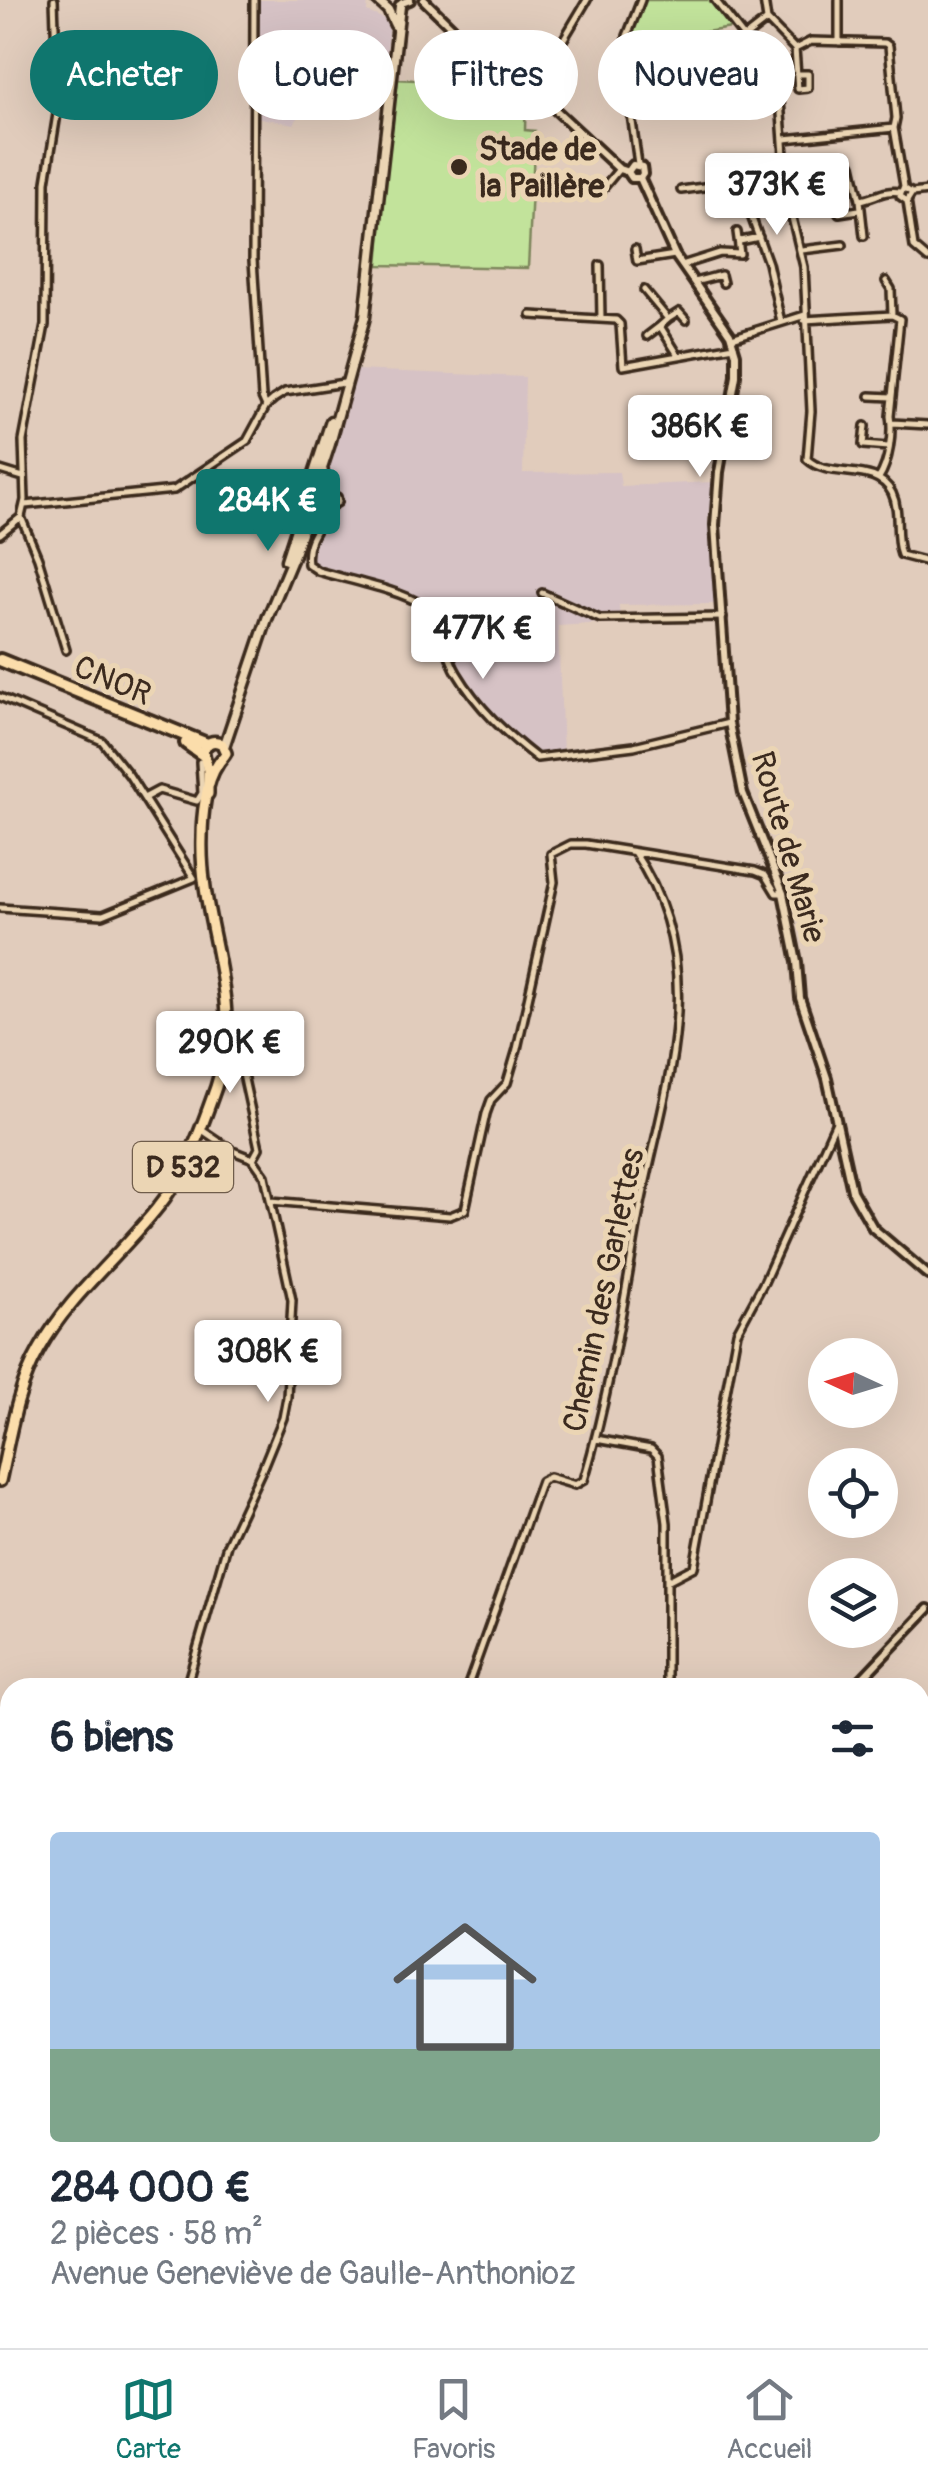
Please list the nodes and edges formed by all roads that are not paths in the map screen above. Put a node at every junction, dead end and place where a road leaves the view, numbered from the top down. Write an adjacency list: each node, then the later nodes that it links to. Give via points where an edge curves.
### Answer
1 (54, 0): 84 (street, via 58,108 46,182 45,325 23,441)
2 (254, 0): 77 (street, via 253,260)
3 (376, 0): 11 (main road)
4 (424, 0): 13 (street)
5 (587, 0): 14 (street)
6 (641, 0): 15 (street)
7 (716, 0): 16 (street)
8 (764, 0): 12 (street)
9 (839, 0): 20 (street)
10 (404, 2): 11 (main road); 19 (main road)
11 (388, 10): 19 (main road)
12 (767, 20): 17 (street); 18 (street)
13 (454, 30)
14 (570, 30)
15 (629, 30)
16 (740, 30)
17 (754, 30)
18 (776, 30)
19 (395, 39): 73 (main road, via 368,294)
20 (839, 42): 21 (street, via 808,41); 27 (street, via 888,44)
21 (795, 48)
22 (795, 57): 23 (street)
23 (797, 74)
24 (566, 120): 31 (street)
25 (633, 120): 30 (street)
26 (782, 120): 28 (street)
27 (894, 128): 28 (street); 38 (street)
28 (785, 138): 32 (street)
29 (738, 163): 35 (street)
30 (638, 164): 33 (street); 34 (street)
31 (619, 169): 33 (street); 40 (street)
32 (785, 170): 42 (street, via 852,165); 53 (street)
33 (628, 172): 34 (street)
34 (640, 178): 54 (street)
35 (740, 182): 36 (street); 49 (street)
36 (718, 185): 37 (street); 44 (street)
37 (680, 190)
38 (902, 190): 41 (street); 42 (street); 43 (street)
39 (928, 191): 41 (street)
40 (600, 192)
41 (912, 194): 43 (street)
42 (860, 200): 45 (street)
43 (907, 201): 55 (street, via 914,247)
44 (715, 209)
45 (860, 210): 46 (street); 48 (street)
46 (839, 213)
47 (738, 232): 50 (street)
48 (864, 236)
49 (758, 237): 50 (street); 68 (street)
50 (740, 241): 57 (street, via 740,254)
51 (843, 245): 53 (street)
52 (635, 249): 54 (street, via 637,261)
53 (802, 250): 64 (street)
54 (675, 255): 57 (street)
55 (928, 260)
56 (600, 265): 65 (street)
57 (682, 265): 59 (street)
58 (886, 281): 63 (street)
59 (694, 282): 60 (street, via 721,275); 71 (street)
60 (724, 283)
61 (644, 290): 66 (street)
62 (532, 315): 65 (street)
63 (892, 315): 64 (street); 76 (street, via 900,319)
64 (804, 317): 68 (street); 85 (street, via 808,462)
65 (601, 319): 72 (street, via 620,324 623,366)
66 (668, 320): 67 (street, via 679,312); 69 (street)
67 (686, 320)
68 (781, 322): 71 (street)
69 (660, 326): 70 (street); 72 (street)
70 (647, 336)
71 (733, 342): 72 (street); 93 (street, Route de Marie, via 736,376 715,512)
72 (678, 355)
73 (351, 365): 74 (main road); 81 (main road)
74 (344, 383): 77 (street, via 284,392); 86 (main road)
75 (870, 396): 76 (street)
76 (892, 398): 78 (street)
77 (266, 406): 88 (street, via 247,441 174,490)
78 (892, 423): 79 (street); 82 (street)
79 (928, 425)
80 (865, 426): 82 (street, via 863,445)
81 (330, 444): 86 (main road); 87 (street, via 324,468)
82 (888, 448): 85 (street)
83 (0, 470): 84 (street)
84 (23, 477): 88 (street)
85 (879, 478): 91 (street, via 895,502 901,556)
86 (311, 496): 87 (street); 98 (main road, via 235,714)
87 (330, 498): 97 (street, via 306,551 308,564 425,608 477,703 536,758 634,746)
88 (24, 505): 89 (street)
89 (21, 517): 90 (street); 94 (street)
90 (0, 534)
91 (928, 562)
92 (542, 593): 93 (street, via 600,619)
93 (722, 617): 97 (street, Route de Marie)
94 (66, 650)
95 (0, 663): 98 (highway, CNOR)
96 (0, 697): 99 (street, via 99,739)
97 (729, 723): 102 (street, Route de Marie, via 743,793)
98 (211, 753): 99 (street, via 196,801 159,790); 101 (main road, D 532)
99 (144, 798): 101 (street)
100 (634, 852): 102 (street, via 755,871); 108 (street, via 571,844 549,858 554,882 517,1049 507,1083 486,1114 465,1210 450,1216); 110 (street, Chemin des Garlettes, via 662,900 673,948 677,1041)
101 (200, 877): 103 (street, via 103,915); 106 (main road, D 532, via 227,1022 219,1075)
102 (782, 893): 105 (street, Route de Marie, via 800,998)
103 (0, 908)
104 (236, 1042): 107 (street, via 258,1148)
105 (837, 1119): 109 (street, Route de Marie, via 860,1210); 112 (street, via 738,1332 694,1566)
106 (199, 1128): 107 (street); 111 (main road, D 532, via 167,1195 37,1352 20,1392)
107 (253, 1159): 108 (street)
108 (271, 1201): 114 (street, via 292,1300 288,1397 227,1545)
109 (928, 1276)
110 (596, 1439): 112 (street, via 658,1456); 115 (street, Chemin des Garlettes, via 579,1484 549,1477 541,1482)
111 (0, 1481)
112 (669, 1580): 116 (street)
113 (928, 1609): 117 (street)
114 (189, 1678)
115 (471, 1678)
116 (667, 1678)
117 (862, 1678)

